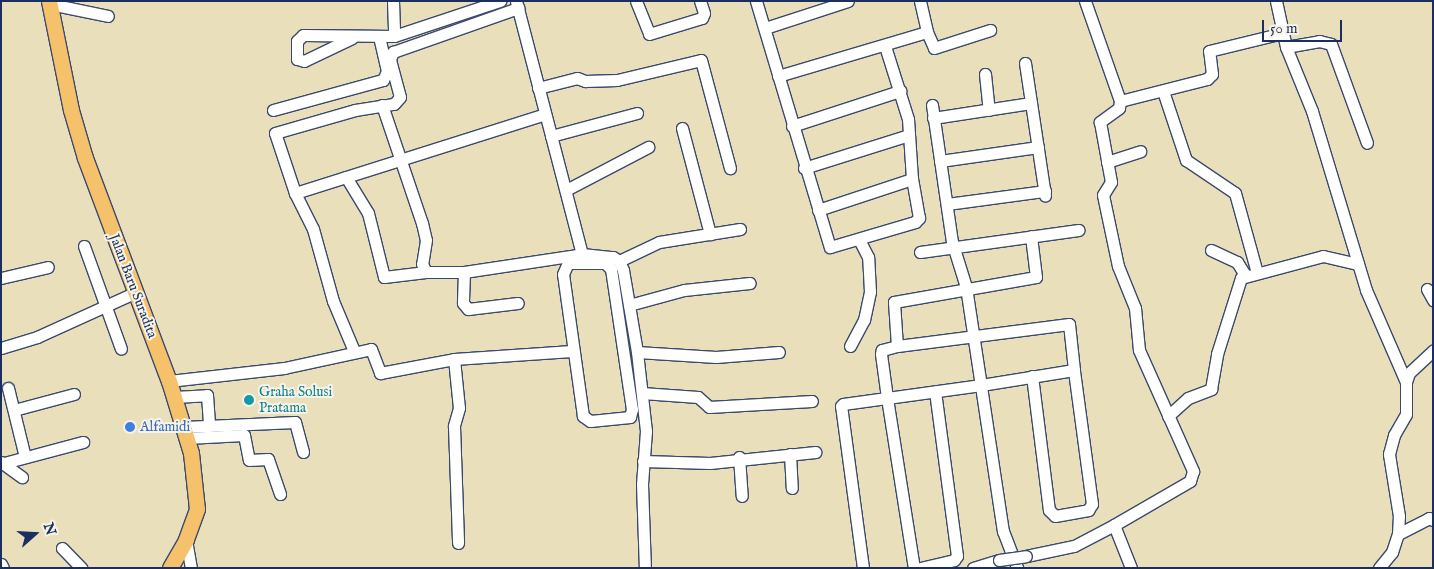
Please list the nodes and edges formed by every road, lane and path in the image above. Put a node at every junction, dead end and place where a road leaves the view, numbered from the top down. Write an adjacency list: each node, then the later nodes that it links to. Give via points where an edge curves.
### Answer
1 (393, 1): 18 (street)
2 (500, 1): 18 (street)
3 (636, 1): 4 (street, via 649,34 702,18 704,13)
4 (700, 1)
5 (756, 1): 14 (street)
6 (848, 1): 14 (street)
7 (933, 1): 11 (street)
8 (1085, 1): 29 (street)
9 (1276, 1): 17 (street)
10 (50, 2): 13 (street); 78 (main road, Jalan Baru Suradita, via 78,133)
11 (920, 3): 16 (street)
12 (517, 5): 26 (street); 32 (street, via 393,52 390,60 400,97 394,104)
13 (108, 16)
14 (765, 28): 25 (street)
15 (990, 30): 16 (street, via 934,48)
16 (927, 32): 21 (street)
17 (1283, 32): 22 (street); 28 (street, via 1209,51 1211,76)
18 (394, 36): 19 (street)
19 (379, 37): 20 (street); 33 (street, via 387,71 383,80)
20 (352, 38)
21 (885, 46): 25 (street); 27 (street)
22 (1286, 47): 42 (street, via 1319,41 1331,44); 68 (street, via 1312,111)
23 (1025, 63): 30 (street)
24 (985, 74): 34 (street)
25 (778, 76): 38 (street)
26 (538, 88): 36 (street); 49 (street, via 577,78 584,82 617,80 702,60)
27 (900, 91): 38 (street); 40 (street)
28 (1164, 91): 29 (street); 72 (street, via 1186,160 1235,192)
29 (1120, 101): 48 (street, via 1119,108 1100,122)
30 (1031, 103): 34 (street); 43 (street)
31 (932, 104): 37 (street)
32 (382, 105): 46 (street); 54 (street, via 275,133)
33 (273, 110)
34 (989, 110): 37 (street)
35 (637, 113): 41 (street)
36 (545, 114): 41 (street); 46 (street)
37 (934, 118): 47 (street)
38 (792, 126): 50 (street)
39 (682, 128): 59 (street)
40 (909, 135): 50 (street); 52 (street)
41 (551, 136): 53 (street)
42 (1367, 143)
43 (1038, 146): 47 (street); 55 (street, via 1045,193)
44 (648, 147): 53 (street)
45 (1140, 151): 48 (street)
46 (400, 161): 51 (street); 70 (street, via 424,233 422,264)
47 (940, 161): 55 (street)
48 (1107, 162): 107 (street, via 1110,184 1103,195 1118,266 1136,308 1139,350)
49 (730, 168)
50 (804, 168): 56 (street)
51 (346, 177): 54 (street); 70 (street, via 368,213 384,277)
52 (912, 179): 56 (street); 61 (street, via 918,221)
53 (566, 190): 66 (street)
54 (295, 192): 88 (street, via 313,229 333,301)
55 (947, 204): 63 (street)
56 (818, 210): 61 (street, via 830,247)
57 (740, 229): 59 (street)
58 (1078, 230): 60 (street)
59 (710, 234): 67 (street, via 659,242)
60 (1031, 236): 63 (street); 76 (street, via 1036,277)
61 (859, 239): 84 (street, via 868,258 870,292 864,320)
62 (84, 246): 81 (street)
63 (954, 247): 65 (street); 76 (street)
64 (1211, 250): 73 (street, via 1237,262)
65 (920, 252)
66 (583, 258): 67 (street, via 614,257); 71 (street); 89 (street, via 563,268); 89 (street, via 605,263 611,269 632,410 630,417 584,419)
67 (619, 260): 82 (street)
68 (1358, 264): 72 (street, via 1323,256); 97 (street, via 1385,340)
69 (48, 267): 74 (street)
70 (426, 272): 71 (street)
71 (464, 272): 80 (street, via 463,304 468,309)
72 (1257, 273): 73 (street)
73 (1245, 276): 107 (street, via 1238,281 1217,354 1211,389 1188,398)
74 (1, 278)
75 (750, 283): 82 (street, via 684,290)
76 (966, 287): 83 (street); 85 (street, via 894,302)
77 (1427, 289): 79 (street)
78 (136, 292): 81 (street); 96 (main road, Jalan Baru Suradita)
79 (1433, 300)
80 (518, 303)
81 (106, 304): 86 (street, via 37,337); 87 (street)
82 (629, 305): 91 (street)
83 (974, 336): 85 (street); 94 (street, via 1066,323 1071,327); 98 (street)
84 (850, 346)
85 (897, 346): 104 (street, via 886,348 881,354)
86 (1, 348)
87 (121, 349)
88 (354, 351): 93 (street, via 371,349 380,373); 96 (street, via 284,368)
89 (572, 351): 93 (street)
90 (1433, 351): 97 (street, via 1409,373)
91 (637, 352): 92 (street, via 716,357); 101 (street)
92 (779, 352)
93 (454, 358): 126 (street, via 459,408 454,426)
94 (1074, 370): 95 (street); 95 (street, via 1092,504 1088,510 1055,516 1049,510)
95 (1032, 376): 98 (street)
96 (169, 381): 103 (main road, Jalan Baru Suradita)
97 (1406, 382): 124 (street, via 1406,414 1389,454 1399,516)
98 (981, 385): 100 (street); 138 (street, via 1003,531)
99 (8, 388): 106 (street)
100 (936, 391): 104 (street); 136 (street, via 957,556 954,560)
101 (642, 393): 105 (street, via 698,397 709,407); 116 (street, via 646,431)
102 (74, 394): 106 (street)
103 (174, 397): 108 (street, via 207,395); 109 (main road, Jalan Baru Suradita)
104 (887, 398): 134 (street, via 843,404 840,409); 135 (street)
105 (812, 401)
106 (14, 410): 114 (street)
107 (1168, 416): 123 (street, via 1193,471 1192,479)
108 (208, 426): 109 (street); 111 (street, via 295,422)
109 (186, 433): 120 (street, via 244,435 249,460 268,460); 125 (main road, Jalan Baru Suradita, via 197,494 195,517)
110 (83, 442): 114 (street)
111 (303, 452)
112 (815, 452): 113 (street)
113 (790, 454): 115 (street); 119 (street)
114 (25, 457): 117 (street)
115 (740, 457): 116 (street, via 710,463); 121 (street)
116 (644, 461): 133 (street)
117 (2, 463): 118 (street)
118 (22, 477)
119 (792, 488)
120 (280, 494)
121 (742, 496)
122 (1433, 520): 124 (street, via 1429,518)
123 (1114, 525): 137 (street, bridge, via 1074,546); 139 (street)
124 (1398, 534): 140 (street, via 1392,552)
125 (186, 540): 131 (main road, Jalan Baru Suradita); 132 (street)
126 (458, 543)
127 (62, 548): 130 (street)
128 (1, 564): 129 (street)
129 (3, 568)
130 (81, 568)
131 (170, 568)
132 (191, 568)
133 (645, 568)
134 (863, 568)
135 (914, 568)
136 (920, 568)
137 (973, 568)
138 (1017, 568)
139 (1131, 568)
140 (1378, 568)

